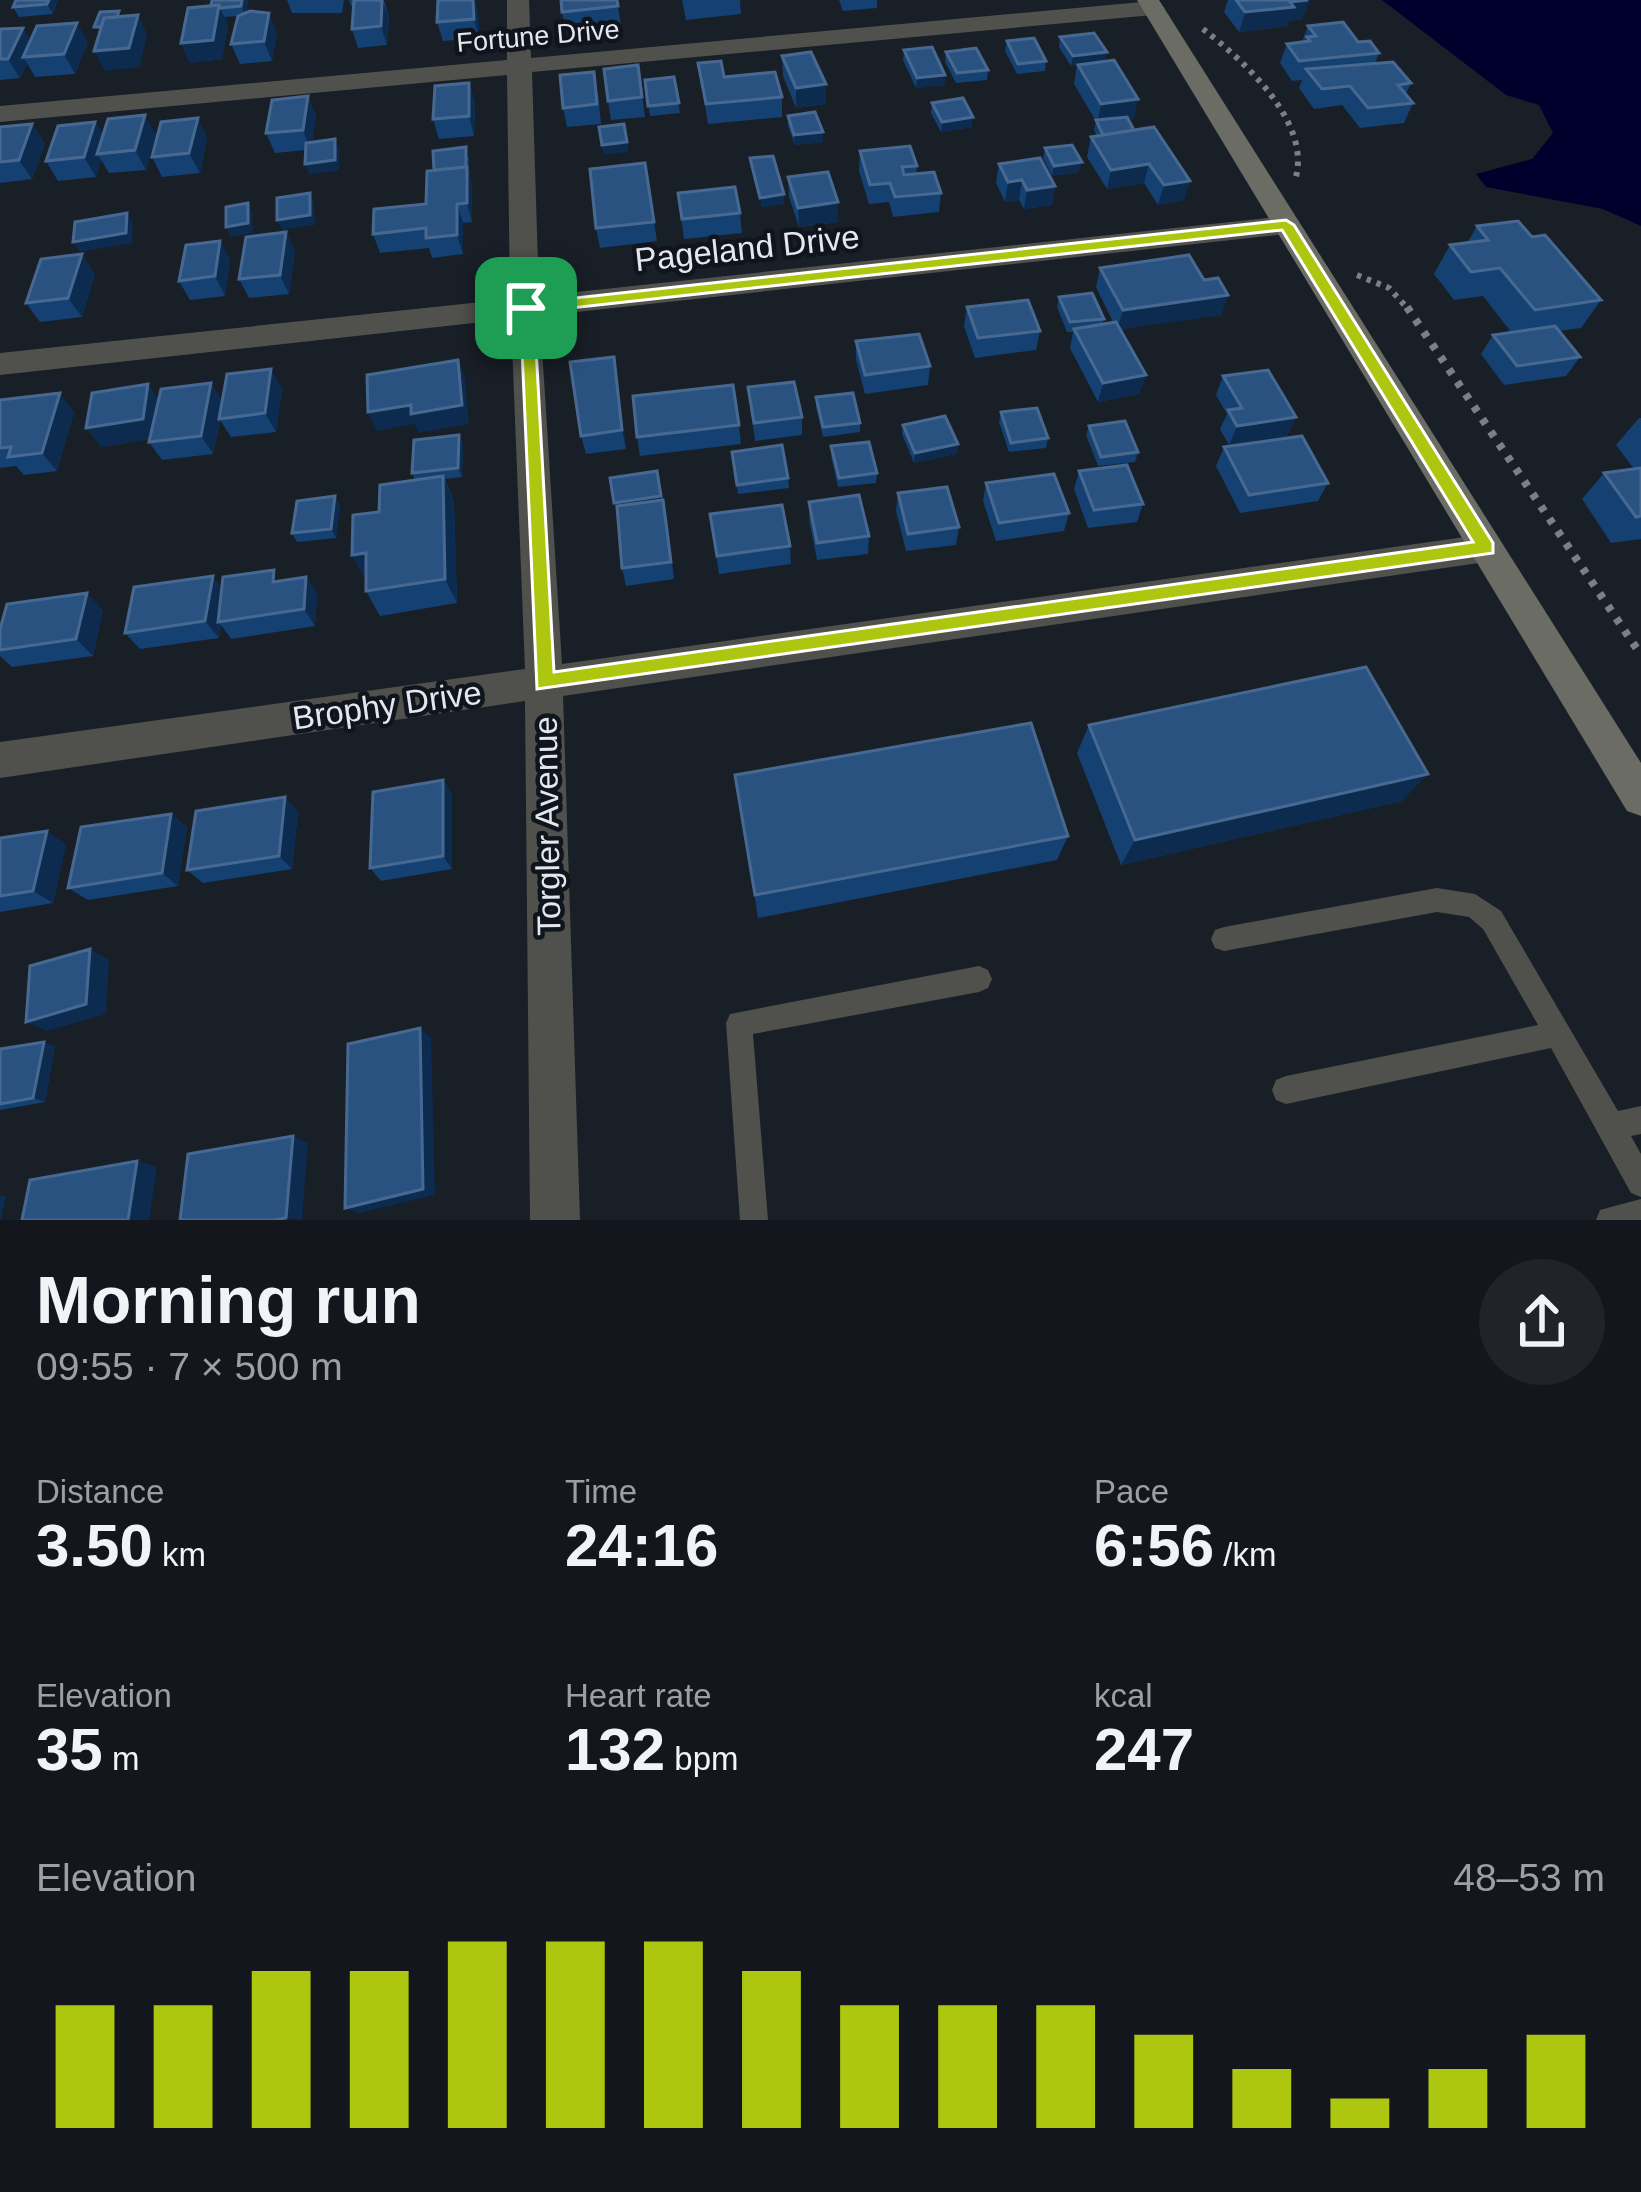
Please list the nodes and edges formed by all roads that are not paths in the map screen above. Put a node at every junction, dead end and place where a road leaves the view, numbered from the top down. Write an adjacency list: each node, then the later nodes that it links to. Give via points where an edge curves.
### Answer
1 (518, 0): 3 (street, Torgler Avenue)
2 (1151, 4): 3 (street, Fortune Drive); 5 (street)
3 (519, 68): 4 (street, Fortune Drive); 6 (street, Torgler Avenue)
4 (0, 114)
5 (1286, 225): 6 (street, Pageland Drive); 8 (street)
6 (526, 308): 7 (street, Pageland Drive); 9 (street, Torgler Avenue)
7 (0, 364)
8 (1486, 548): 9 (street, Brophy Drive); 11 (street)
9 (544, 682): 10 (street, Brophy Drive); 20 (street, Torgler Avenue)
10 (0, 760)
11 (1641, 798)
12 (1224, 938): 14 (lane, via 1456,900 1492,920)
13 (980, 979): 21 (lane, via 739,1023)
14 (1556, 1034): 15 (lane); 17 (lane)
15 (1286, 1090)
16 (1641, 1120): 17 (lane)
17 (1611, 1126): 18 (lane)
18 (1641, 1183)
19 (1641, 1214): 22 (lane)
20 (555, 1220)
21 (754, 1220)
22 (1610, 1220)

